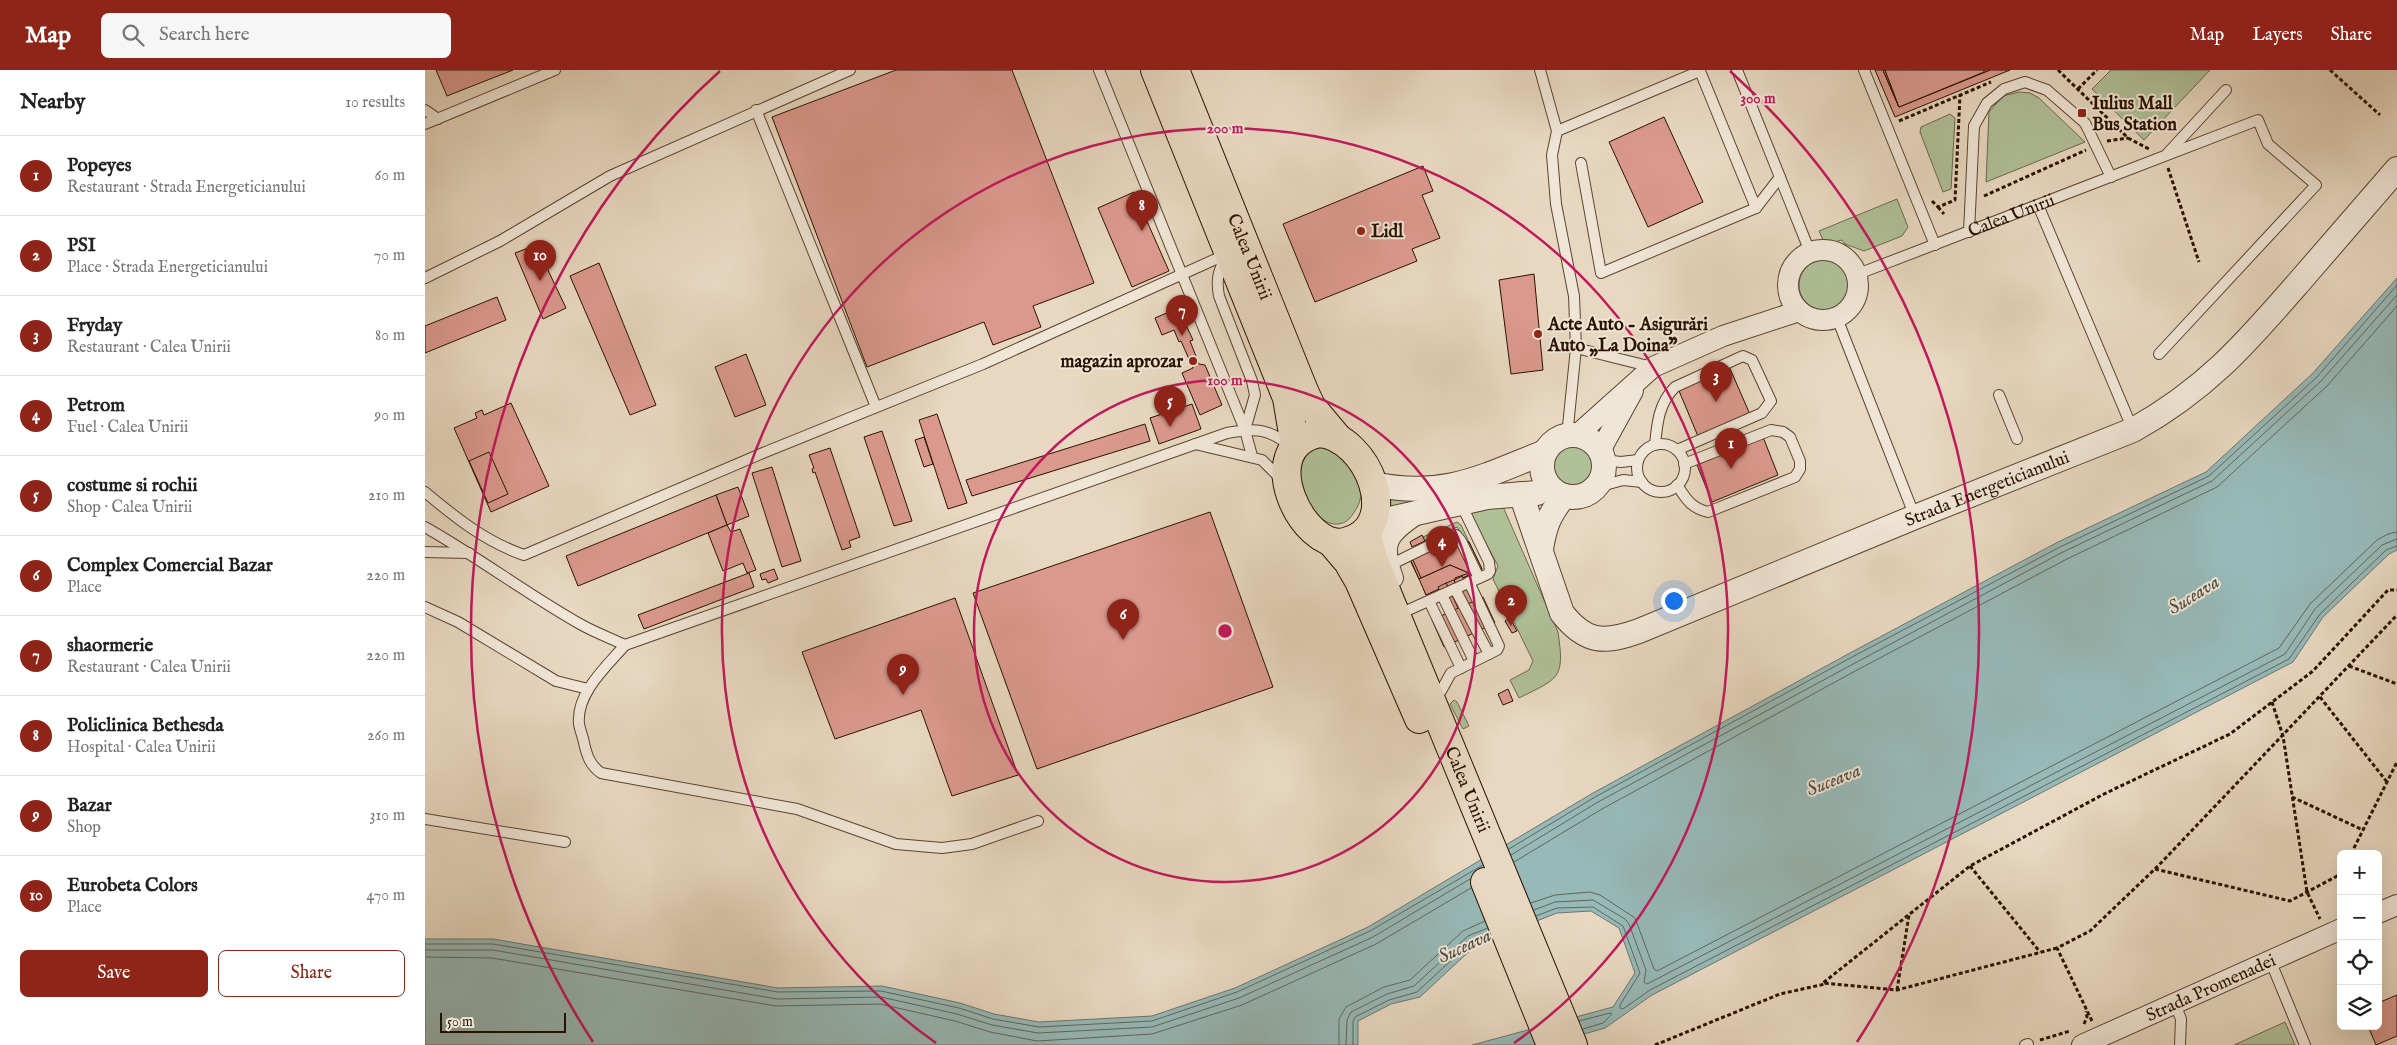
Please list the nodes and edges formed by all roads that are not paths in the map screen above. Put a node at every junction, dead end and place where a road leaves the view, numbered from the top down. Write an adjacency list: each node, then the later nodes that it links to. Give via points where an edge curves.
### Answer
1 (555, 70): 13 (lane)
2 (850, 70): 12 (lane)
3 (1099, 70): 28 (lane)
4 (1155, 70): 26 (main road, Calea Unirii)
5 (1175, 70): 40 (main road, Calea Unirii, via 1304,391 1311,406)
6 (1540, 70): 15 (lane)
7 (1737, 70): 19 (lane)
8 (1864, 70): 24 (lane)
9 (1701, 71): 15 (lane); 22 (lane)
10 (2225, 90): 16 (lane)
11 (425, 110): 13 (lane)
12 (756, 110): 29 (lane, via 611,176 500,241); 36 (lane)
13 (438, 119): 14 (lane)
14 (425, 124)
15 (1557, 131): 32 (lane, via 1552,154 1556,204 1574,296)
16 (2165, 156): 20 (lane, Calea Unirii); 33 (lane, Calea Unirii, via 2258,120 2268,144 2316,185)
17 (1581, 163): 22 (lane, via 1601,273)
18 (2397, 169): 38 (street, Strada Energeticianului, via 2224,365 2177,404)
19 (1780, 177): 22 (lane); 25 (lane)
20 (2111, 177): 21 (lane, Calea Unirii); 23 (lane, via 2085,123 2047,90 2025,82 2004,89 1987,103 1974,126)
21 (2038, 205): 23 (lane, Calea Unirii); 38 (lane)
22 (1756, 208)
23 (1969, 232): 24 (lane, Calea Unirii)
24 (1935, 245): 27 (lane, Calea Unirii)
25 (1810, 252): 27 (street, via 1822,249 1844,255); 30 (street, via 1796,262 1788,278 1791,301)
26 (1228, 254): 28 (lane); 37 (lane, via 1218,270 1217,282 1219,296 1255,395); 44 (main road, Calea Unirii, via 1287,398)
27 (1858, 274): 31 (street, via 1855,300 1851,308)
28 (1182, 275): 36 (lane); 37 (lane)
29 (425, 278)
30 (1799, 310): 31 (street, via 1817,320); 34 (street, via 1723,336)
31 (1837, 318): 61 (lane)
32 (1576, 348): 34 (lane); 39 (lane)
33 (2159, 354)
34 (1647, 372): 39 (street); 48 (street)
35 (1999, 394): 41 (lane)
36 (877, 408): 56 (lane, via 524,555 478,533)
37 (1245, 430): 42 (lane); 44 (lane, via 1268,431); 47 (lane)
38 (2133, 430): 61 (street, Strada Energeticianului)
39 (1571, 436): 46 (street, via 1550,445); 48 (street, via 1586,438)
40 (1337, 437): 44 (main road, via 1310,435); 52 (main road, via 1353,449)
41 (2017, 439)
42 (1194, 444): 47 (lane); 76 (lane)
43 (1655, 445): 45 (lane, via 1663,444); 45 (lane, via 1657,416 1675,387 1743,356 1753,360 1771,401 1769,407); 49 (lane)
44 (1294, 448): 54 (main road, via 1285,470)
45 (1677, 450): 50 (lane)
46 (1545, 452): 52 (street, via 1474,480 1444,488 1416,490); 58 (street, via 1542,461 1544,478)
47 (1252, 456): 54 (lane, via 1272,468)
48 (1601, 456): 49 (lane, via 1621,462); 55 (street, via 1601,475)
49 (1638, 460): 51 (lane, via 1638,476)
50 (1684, 464): 53 (lane, via 1685,472); 53 (lane, via 1771,430 1783,432 1790,438 1800,469 1795,478 1708,512 1697,510 1688,503)
51 (1642, 482): 53 (lane, via 1648,488 1663,492); 55 (lane, via 1623,480)
52 (1373, 484): 63 (main road, via 1376,498)
53 (1677, 485)
54 (1287, 486): 64 (main road, via 1303,518)
55 (1594, 488): 58 (street, via 1575,497)
56 (425, 492)
57 (1521, 494): 58 (street); 59 (street, via 1487,497); 65 (street, Strada Energeticianului)
58 (1559, 494): 65 (street, Strada Energeticianului, via 1546,524)
59 (1461, 504): 60 (street); 69 (lane, via 1489,562 1490,571)
60 (1418, 514): 63 (street); 68 (street, via 1389,538 1385,555)
61 (1915, 517): 65 (street, Strada Energeticianului, via 1639,631 1605,640 1586,635 1562,613)
62 (425, 527): 67 (lane)
63 (1369, 527): 64 (main road, via 1345,542); 81 (main road, Calea Unirii, via 1373,559)
64 (1331, 542): 81 (main road, Calea Unirii, via 1348,562)
65 (1541, 549)
66 (425, 552): 67 (lane)
67 (470, 553): 76 (lane, via 522,590 582,625)
68 (1388, 566): 69 (lane, via 1456,535); 75 (street)
69 (1479, 578): 70 (lane)
70 (1469, 582): 71 (lane); 77 (lane, via 1499,643 1497,650)
71 (1455, 589): 72 (lane); 77 (lane)
72 (1442, 595): 73 (lane); 78 (lane)
73 (1429, 601): 75 (lane); 79 (lane)
74 (425, 607): 80 (lane, via 458,622 556,682)
75 (1406, 611): 81 (street)
76 (625, 645): 80 (lane)
77 (1489, 654): 78 (lane)
78 (1474, 661): 79 (lane)
79 (1461, 668): 81 (lane, via 1451,673)
80 (588, 689): 83 (lane, via 579,722 592,766 601,773 797,809 896,844 942,848 972,844)
81 (1436, 716): 91 (main road, Calea Unirii); 92 (main road, Calea Unirii)
82 (425, 819): 84 (lane)
83 (1038, 821)
84 (565, 842)
85 (2397, 905): 86 (street)
86 (2382, 911)
87 (2335, 932): 88 (street, Strada Promenadei)
88 (2270, 960): 89 (street, Strada Promenadei); 94 (lane)
89 (2174, 1002): 90 (street, Strada Promenadei); 93 (lane, via 2181,1019)
90 (2080, 1033)
91 (1551, 1045)
92 (1573, 1045)
93 (2180, 1045)
94 (2305, 1045)

